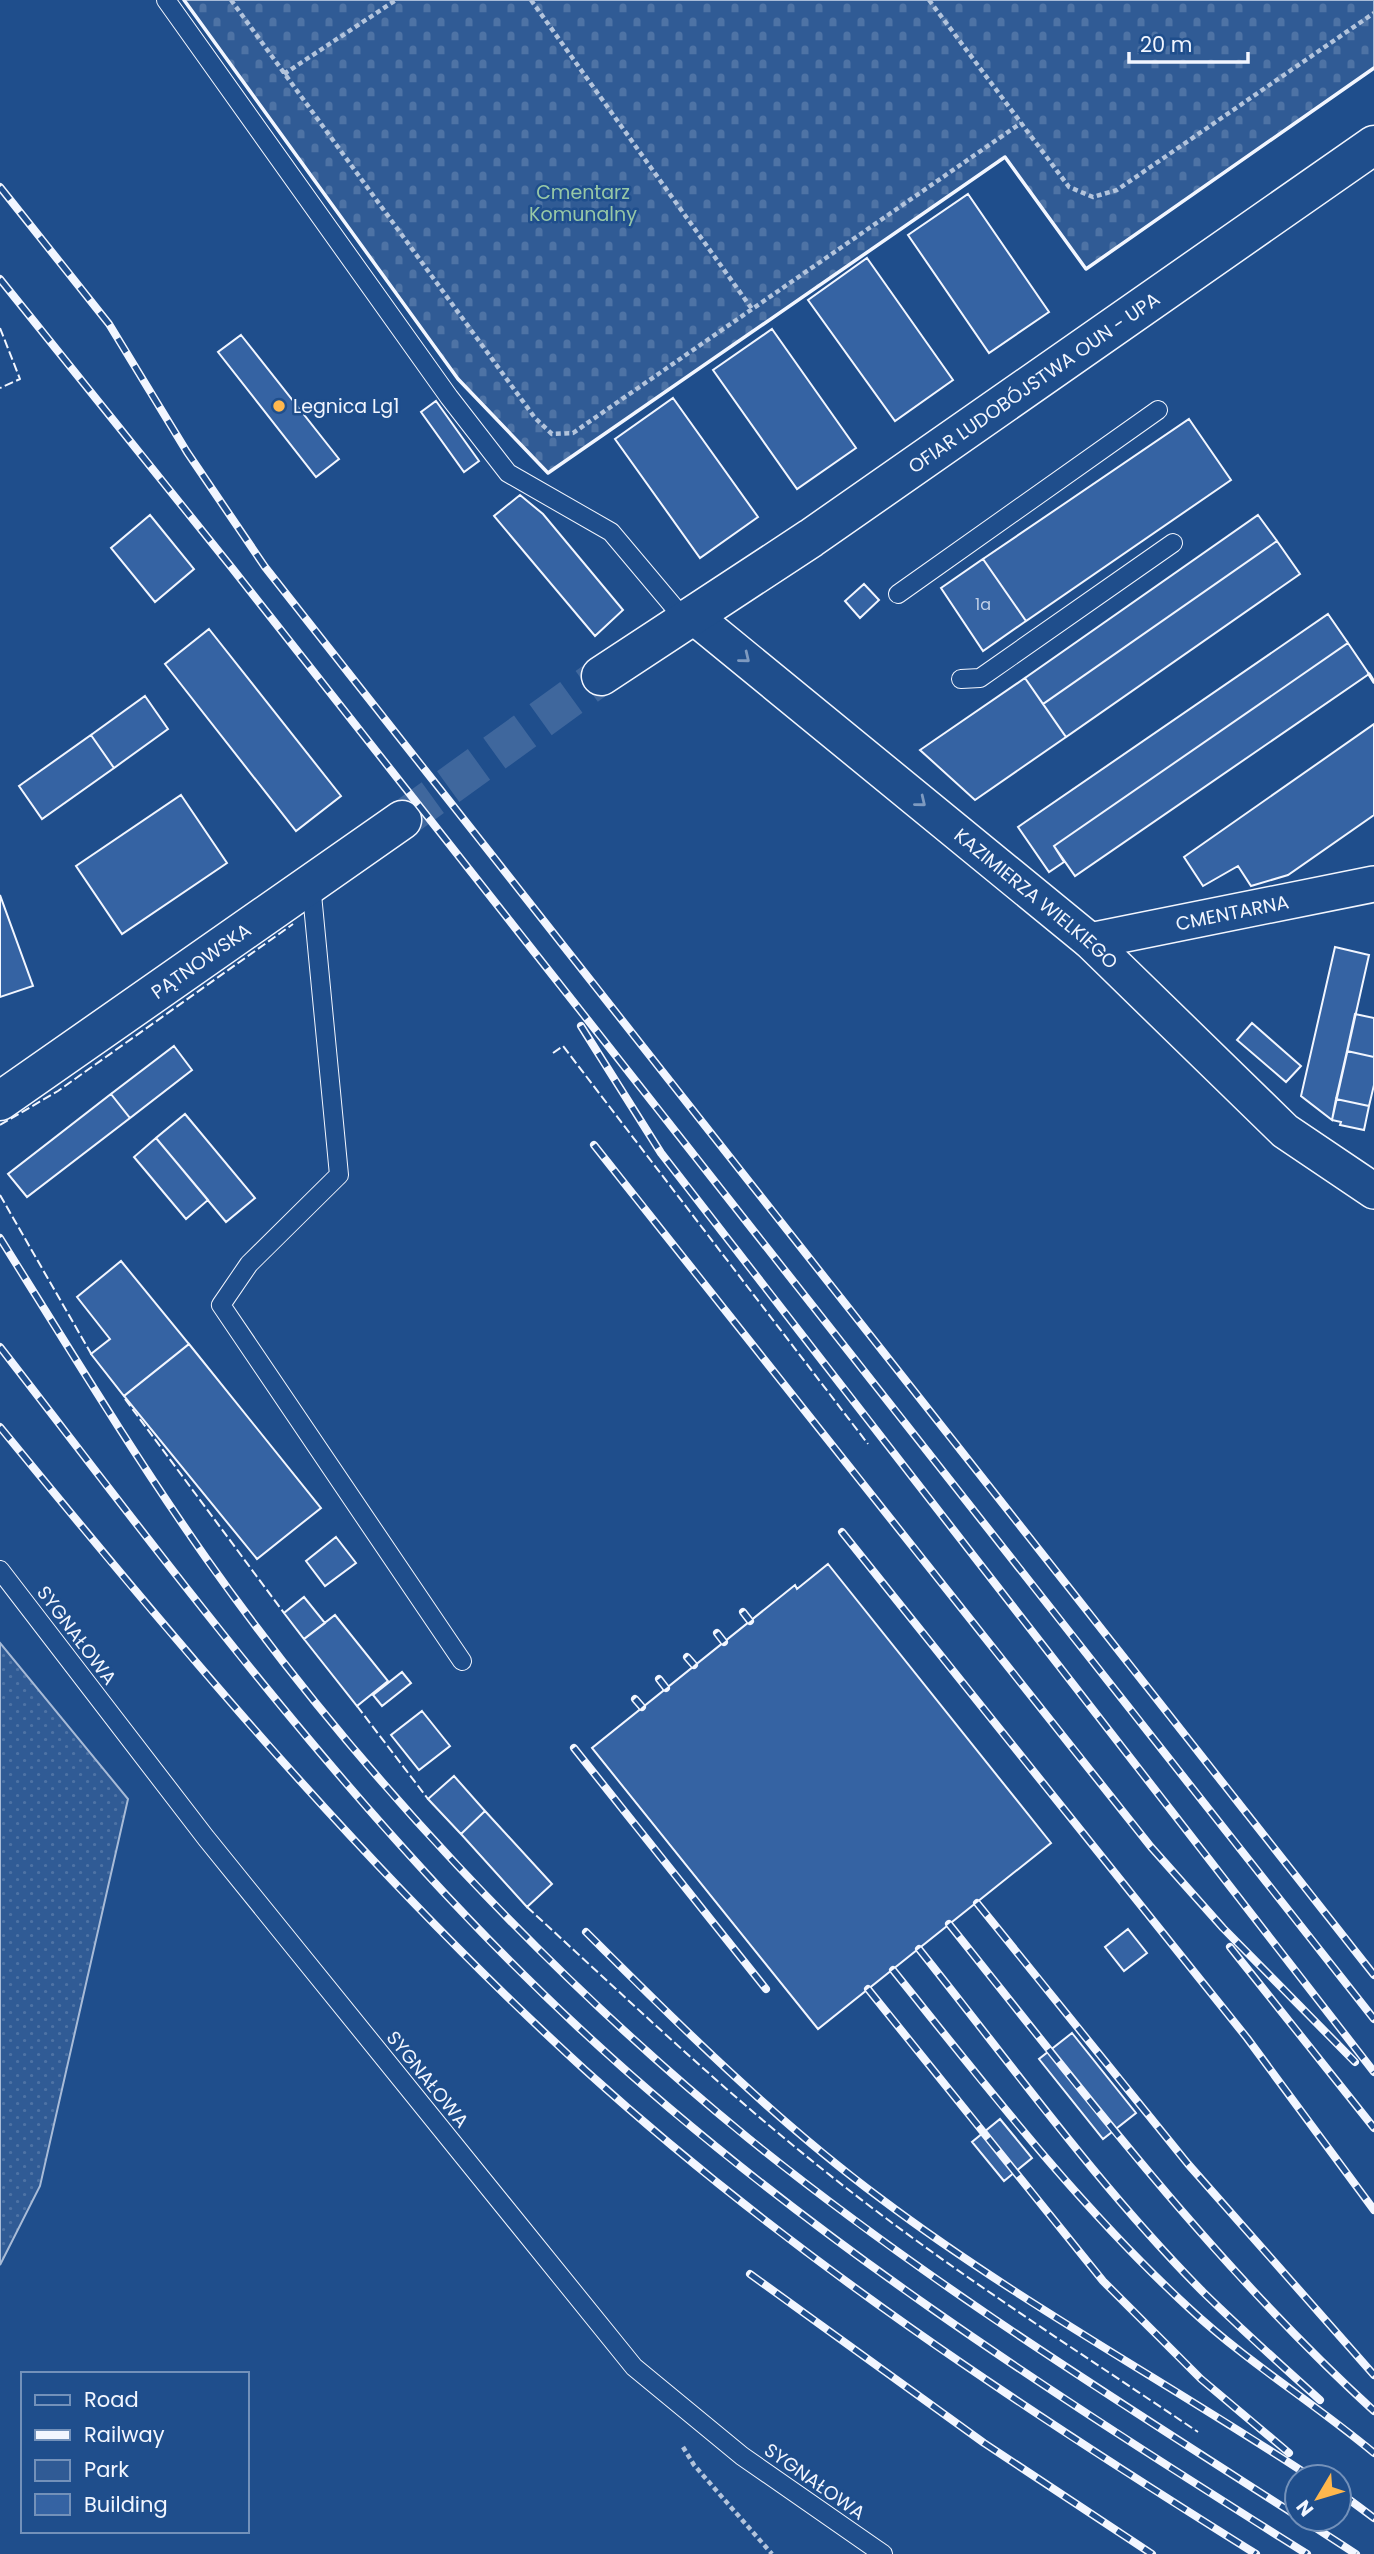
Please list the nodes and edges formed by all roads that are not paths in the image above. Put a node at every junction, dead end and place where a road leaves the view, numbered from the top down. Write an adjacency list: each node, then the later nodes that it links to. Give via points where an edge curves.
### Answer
1 (166, 0): 6 (lane, via 508,473 611,533)
2 (1374, 145): 6 (street, OFIAR LUDOBÓJSTWA OUN - UPA, via 811,538)
3 (1158, 411): 5 (lane)
4 (1173, 543): 8 (lane, via 980,678)
5 (898, 594)
6 (688, 617): 7 (street); 12 (street, KAZIMIERZA WIELKIEGO, one-way to 12)
7 (601, 677)
8 (961, 678)
9 (402, 820): 10 (street, PĄTNOWSKA)
10 (311, 884): 13 (street, PĄTNOWSKA); 16 (lane, via 340,1175 249,1264 221,1305)
11 (1374, 884): 12 (street, CMENTARNA)
12 (1090, 941): 14 (street, KAZIMIERZA WIELKIEGO, via 1285,1131)
13 (0, 1101)
14 (1374, 1191)
15 (0, 1570): 17 (lane, SYGNAŁOWA, via 206,1839 634,2367 742,2456)
16 (462, 1661)
17 (883, 2554)

